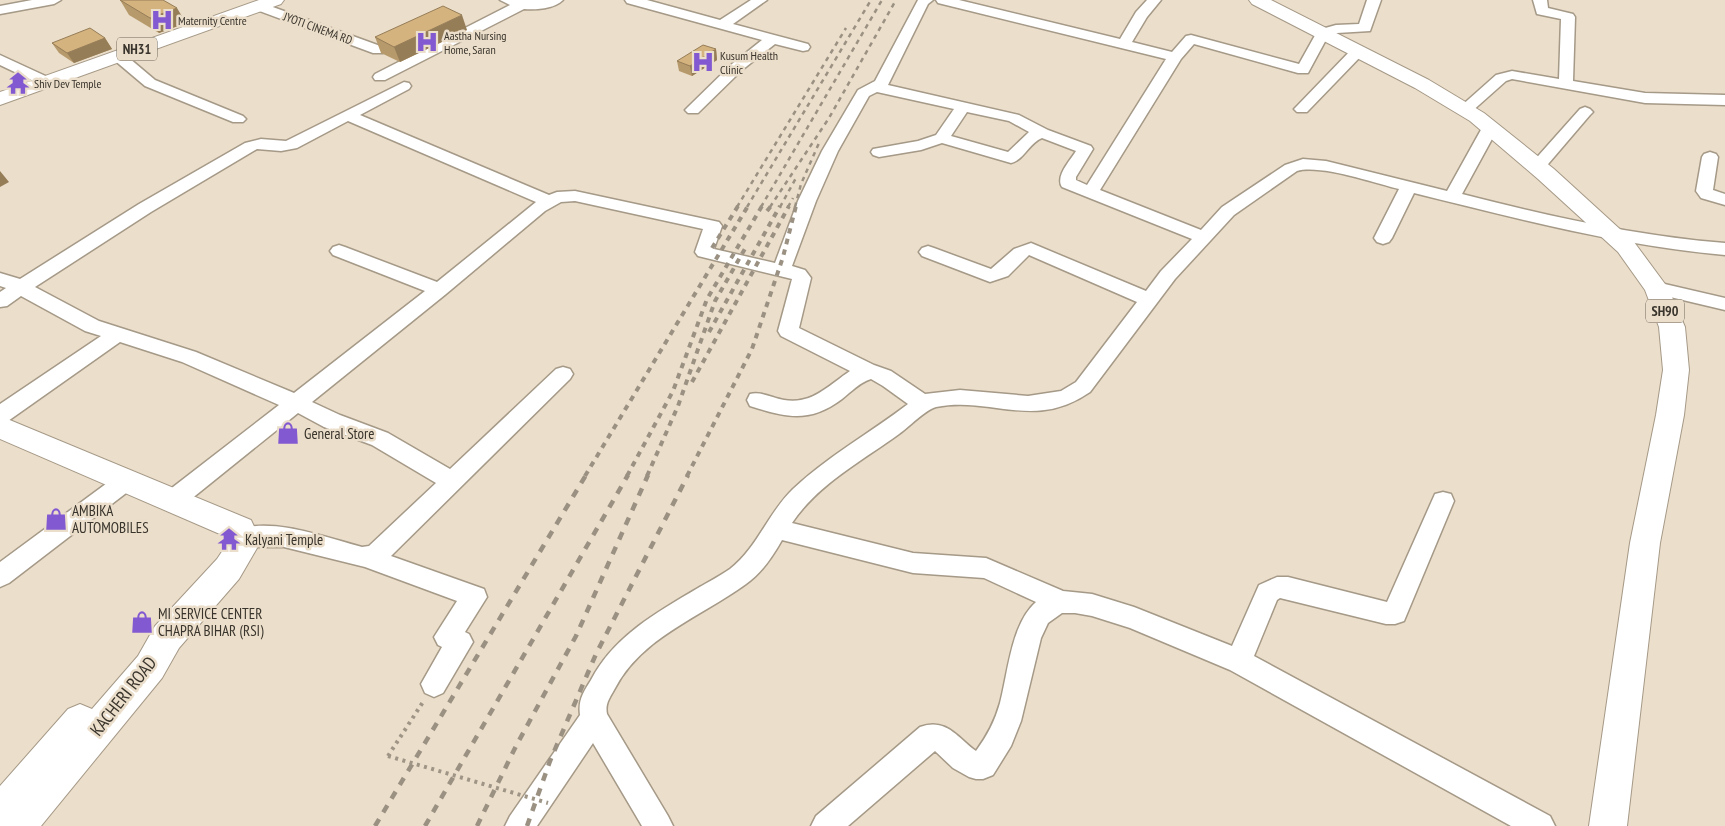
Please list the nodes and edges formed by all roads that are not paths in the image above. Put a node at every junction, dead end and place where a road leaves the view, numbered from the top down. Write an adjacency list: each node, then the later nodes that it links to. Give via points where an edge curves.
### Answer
1 (54, 0): 14 (street)
2 (507, 0): 13 (street)
3 (556, 0): 13 (street)
4 (632, 0): 15 (street)
5 (760, 0): 15 (street)
6 (926, 0): 27 (street)
7 (944, 0): 23 (street)
8 (1154, 0): 18 (street, via 1140,15)
9 (1258, 0): 16 (main road, SH90)
10 (1374, 0): 16 (street, via 1366,28 1336,28)
11 (1540, 0): 26 (street, via 1542,11 1568,18)
12 (267, 3): 20 (street, JYOTI CINEMA RD, via 309,26); 22 (main road, NH31)
13 (521, 5): 35 (street, via 380,77 404,86)
14 (0, 10)
15 (722, 25): 17 (street)
16 (1323, 33): 21 (main road, SH90); 23 (street, via 1303,70 1191,39)
17 (772, 39): 19 (street); 32 (street, via 737,67)
18 (1126, 40)
19 (803, 47)
20 (378, 50)
21 (1358, 51): 31 (street); 33 (main road, SH90)
22 (118, 56): 25 (main road, NH31); 36 (street, via 150,83)
23 (1175, 57): 44 (street)
24 (0, 58): 25 (street)
25 (47, 82): 28 (main road, NH31)
26 (1566, 84): 29 (street, via 1645,98); 33 (street, via 1506,76)
27 (877, 87): 30 (street); 54 (street, via 863,93 830,151 817,176)
28 (0, 99)
29 (1725, 100)
30 (963, 107): 38 (street, via 1014,118); 39 (street)
31 (1302, 109)
32 (693, 110)
33 (1465, 110): 37 (main road, SH90)
34 (1585, 112): 42 (street)
35 (347, 115): 47 (street); 56 (street, via 286,146 260,143 251,146 145,208)
36 (238, 119)
37 (1490, 128): 42 (main road, SH90); 45 (street)
38 (1042, 133): 39 (street, via 1031,138 1011,158); 44 (street, via 1084,149 1067,182)
39 (942, 138): 40 (street)
40 (879, 152)
41 (1710, 156): 46 (street, via 1704,191)
42 (1537, 167): 48 (main road, SH90)
43 (1409, 186): 45 (street); 49 (street, via 1351,171 1303,164 1291,168 1228,212); 50 (street)
44 (1090, 193): 49 (street)
45 (1451, 198): 48 (street)
46 (1725, 200)
47 (549, 201): 54 (street, via 575,196 712,226 704,252); 58 (street)
48 (1611, 233): 51 (street); 57 (main road, SH90, via 1626,247)
49 (1203, 237): 59 (street)
50 (1383, 238)
51 (1725, 249)
52 (339, 252): 58 (street)
53 (928, 252): 59 (street, via 990,276 999,274 1024,250 1031,249)
54 (781, 270): 63 (street, via 802,278 788,331)
55 (0, 279): 56 (street)
56 (22, 288): 60 (street); 62 (street, via 92,326)
57 (1656, 288): 61 (street); 89 (main road, SH90, via 1672,327 1676,370 1645,543)
58 (439, 290): 66 (street)
59 (1149, 300): 67 (street, via 1083,387 1068,397 1028,404 960,398 931,400)
60 (0, 301)
61 (1725, 304)
62 (118, 334): 66 (street, via 189,357); 68 (street)
63 (870, 372): 65 (street, via 862,373 826,402 809,408 785,408); 67 (street, via 880,374)
64 (563, 374): 71 (street)
65 (757, 400)
66 (296, 403): 71 (street, via 380,439); 72 (street)
67 (923, 404): 74 (street, via 845,458 801,496)
68 (0, 416)
69 (0, 428): 70 (main road)
70 (126, 481): 72 (main road); 77 (street)
71 (451, 481): 76 (street, via 380,553)
72 (172, 501): 75 (main road, via 240,529)
73 (1442, 501): 80 (street, via 1395,612 1386,613 1279,586 1268,593)
74 (776, 529): 78 (street, via 913,564 986,568); 82 (street, via 764,550 739,576 659,624 629,649 610,670 592,704)
75 (244, 538): 76 (street, via 284,537); 79 (main road, via 242,548 228,569)
76 (369, 558): 81 (street, via 475,597 447,638 460,642)
77 (0, 576)
78 (1061, 602): 80 (street, via 1092,605 1134,618); 87 (street, via 1048,607 1032,626 1011,711 1001,738 983,765 974,765 943,740 930,737)
79 (167, 637): 83 (main road, KACHERI ROAD, via 135,656); 84 (main road, KACHERI ROAD, via 150,667)
80 (1239, 661): 88 (street)
81 (434, 684)
82 (594, 718): 85 (street); 86 (street)
83 (0, 814)
84 (17, 826)
85 (520, 826)
86 (658, 826)
87 (826, 826)
88 (1540, 826)
89 (1608, 826)

